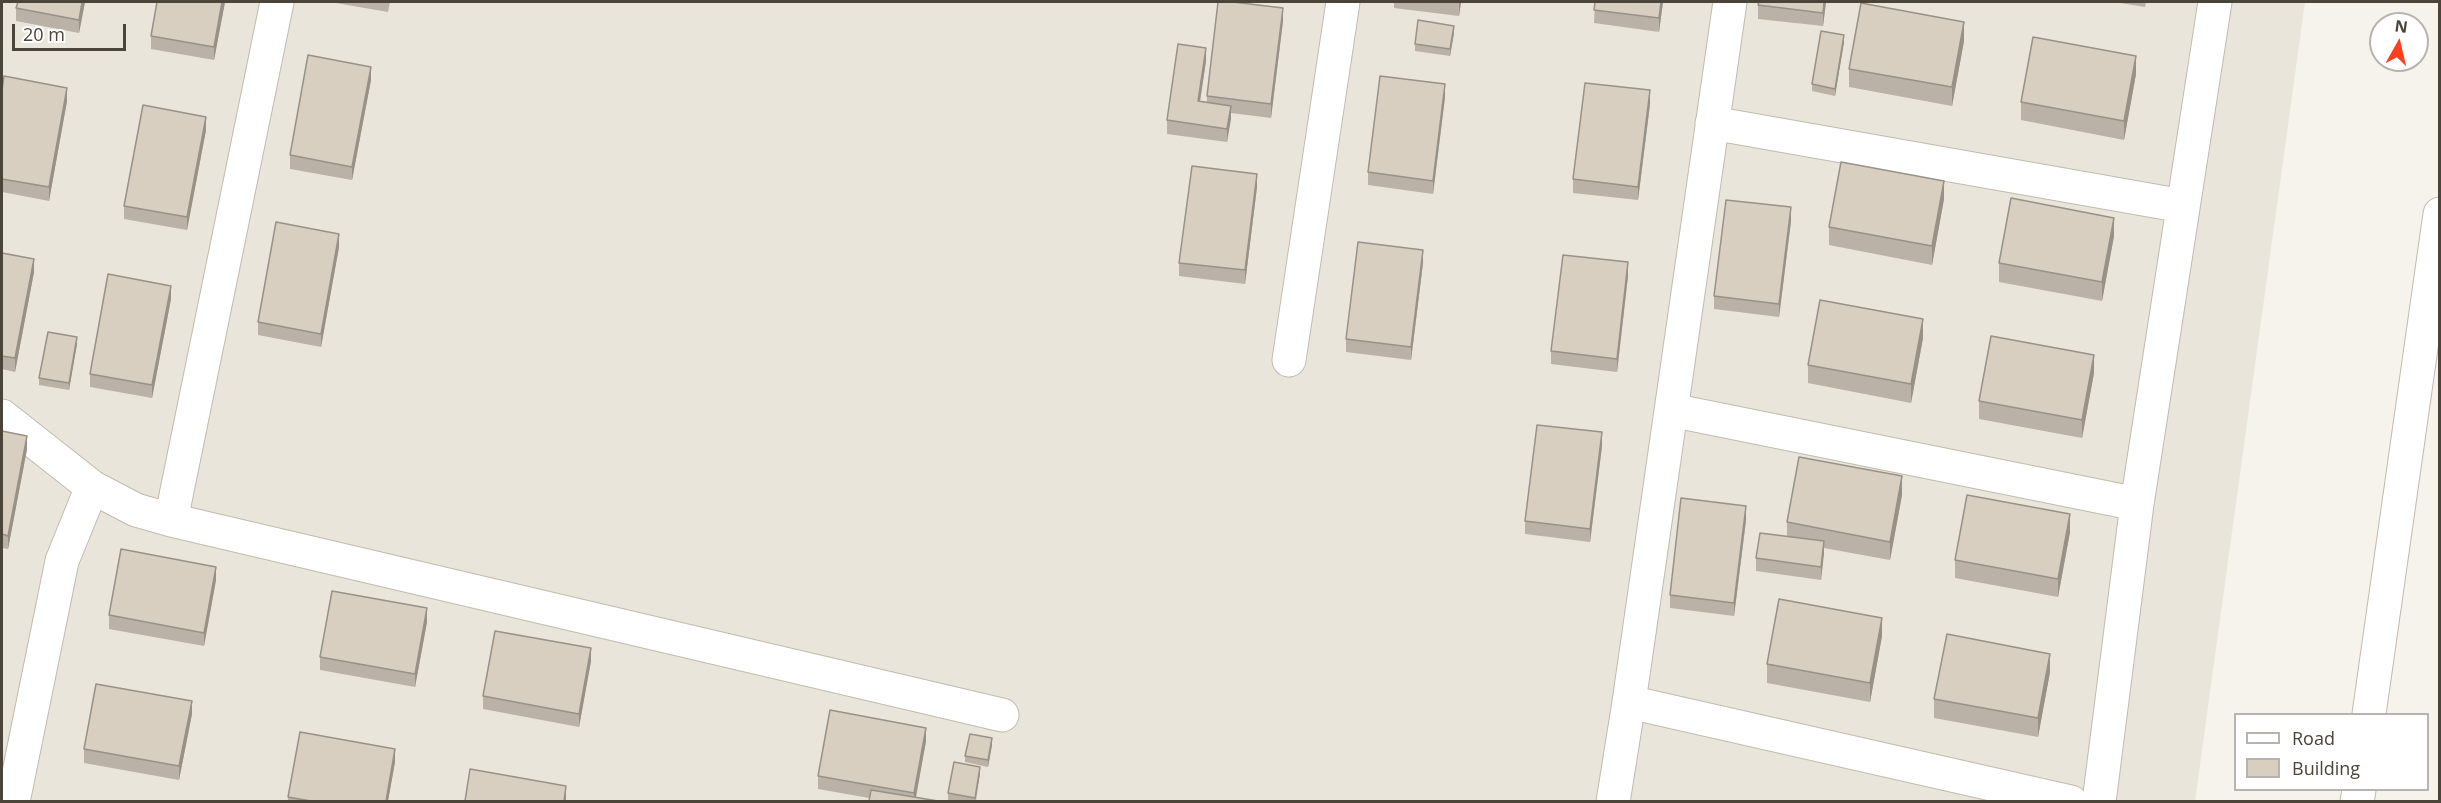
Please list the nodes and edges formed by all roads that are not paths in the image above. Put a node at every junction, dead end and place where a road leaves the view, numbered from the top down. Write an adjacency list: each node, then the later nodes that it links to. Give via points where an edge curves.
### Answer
1 (277, 2): 14 (street)
2 (1343, 2): 9 (street)
3 (1730, 2): 5 (street)
4 (2215, 2): 6 (street)
5 (1712, 123): 6 (street); 10 (street)
6 (2183, 206): 13 (street)
7 (2439, 214): 8 (street)
8 (2435, 279): 16 (street)
9 (1289, 360)
10 (1671, 410): 13 (street); 15 (street)
11 (2, 416): 12 (street)
12 (92, 487): 14 (street, via 136,510); 18 (street, via 62,561)
13 (2137, 504): 21 (street)
14 (171, 520): 17 (street)
15 (1629, 702): 19 (street); 20 (street)
16 (2369, 713)
17 (1002, 715)
18 (13, 801)
19 (1613, 801)
20 (2071, 801)
21 (2099, 801)

